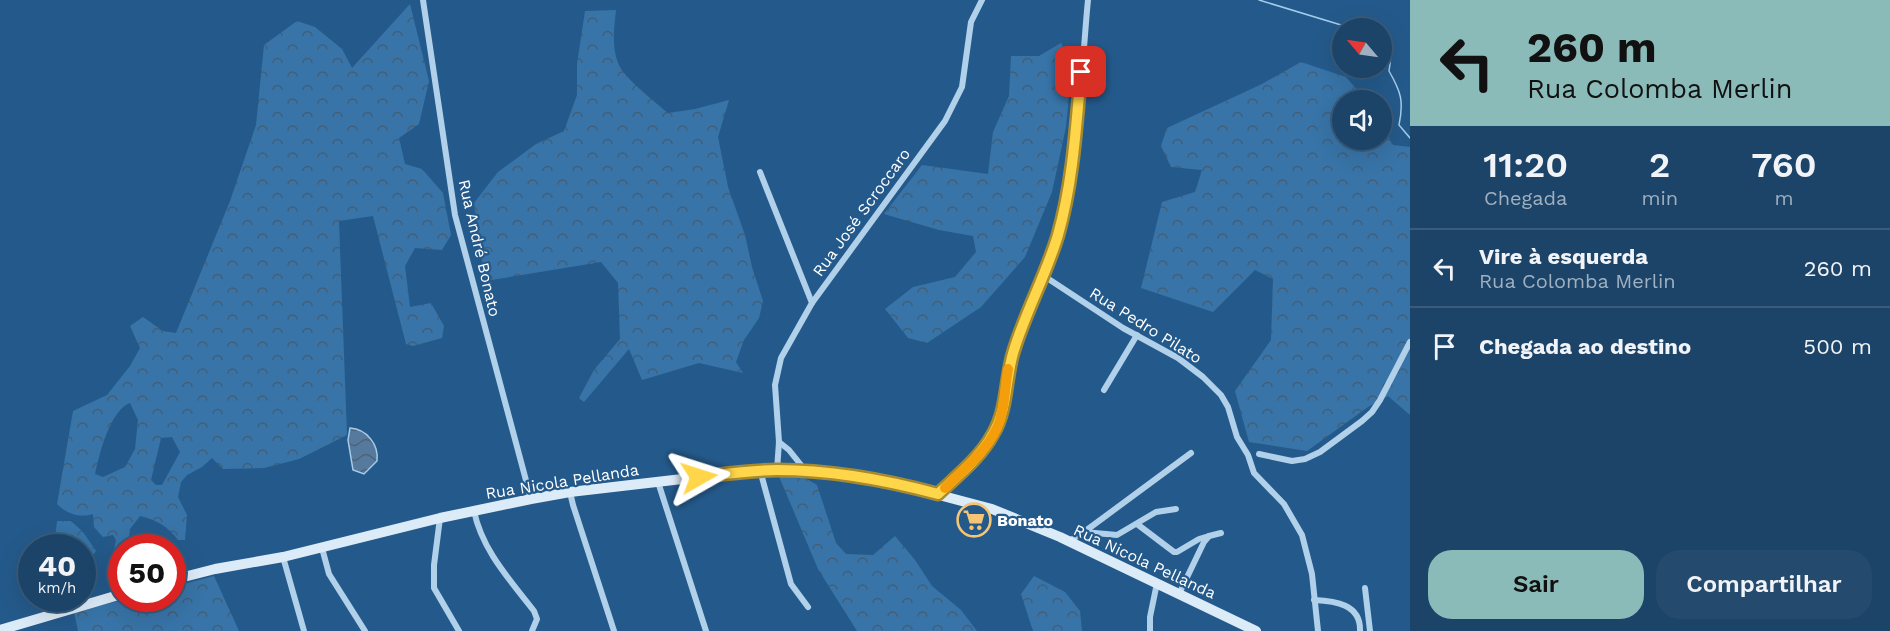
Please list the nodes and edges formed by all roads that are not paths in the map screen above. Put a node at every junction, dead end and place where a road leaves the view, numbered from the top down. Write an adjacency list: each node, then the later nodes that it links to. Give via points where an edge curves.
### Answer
1 (423, 0): 19 (street, Rua André Bonato, via 455,215)
2 (982, 0): 6 (street, Rua José Scroccaro, via 971,22 962,87 945,121)
3 (1088, 0): 5 (street, via 1070,182)
4 (760, 172): 6 (street)
5 (1044, 276): 7 (street, Rua Pedro Pilato); 18 (street, via 1014,349 997,426 976,458)
6 (812, 303): 10 (street, Rua José Scroccaro, via 781,358 775,385)
7 (1137, 335): 9 (street); 35 (street, Rua Pedro Pilato, via 1195,370 1225,400 1254,473 1284,504 1302,535 1309,555)
8 (1410, 342): 12 (street, via 1375,408 1345,434 1299,461)
9 (1104, 390)
10 (779, 442): 14 (street, Rua José Scroccaro); 15 (street)
11 (1191, 453): 24 (street)
12 (1259, 454)
13 (760, 470): 14 (main road, Rua Nicola Pellanda); 16 (main road, Rua Nicola Pellanda); 36 (street, via 791,584)
14 (777, 470): 15 (main road, Rua Nicola Pellanda)
15 (805, 471): 18 (main road, Rua Nicola Pellanda, via 859,477)
16 (658, 482): 17 (main road, Rua Nicola Pellanda); 43 (street)
17 (570, 492): 19 (main road, Rua Nicola Pellanda); 42 (street)
18 (938, 494): 27 (main road, Rua Nicola Pellanda, via 992,509)
19 (531, 499): 21 (main road, Rua Nicola Pellanda)
20 (1176, 509): 23 (street, via 1156,512)
21 (474, 511): 22 (main road, Rua Nicola Pellanda); 41 (street, via 483,541 534,611 537,618)
22 (440, 518): 28 (main road, Rua Nicola Pellanda); 40 (street, via 434,588)
23 (1137, 524): 24 (street, via 1117,535); 26 (street, via 1173,552)
24 (1084, 532): 27 (street)
25 (1221, 533): 26 (street)
26 (1209, 536): 33 (street)
27 (1069, 542): 31 (main road, Rua Nicola Pellanda)
28 (322, 548): 29 (main road, Rua Nicola Pellanda); 39 (street, via 329,574)
29 (283, 557): 30 (main road, Rua Nicola Pellanda); 38 (street)
30 (186, 576)
31 (1157, 583): 33 (main road, Rua Nicola Pellanda); 44 (street)
32 (1365, 588): 48 (street)
33 (1179, 594): 45 (main road, Rua Nicola Pellanda)
34 (108, 598): 37 (main road)
35 (1314, 600): 46 (street, Rua Pedro Pilato); 47 (street, via 1348,606 1357,617)
36 (808, 607)
37 (0, 630)
38 (304, 631)
39 (365, 631)
40 (459, 631)
41 (532, 631)
42 (614, 631)
43 (706, 631)
44 (1150, 631)
45 (1256, 631)
46 (1318, 631)
47 (1360, 631)
48 (1370, 631)

